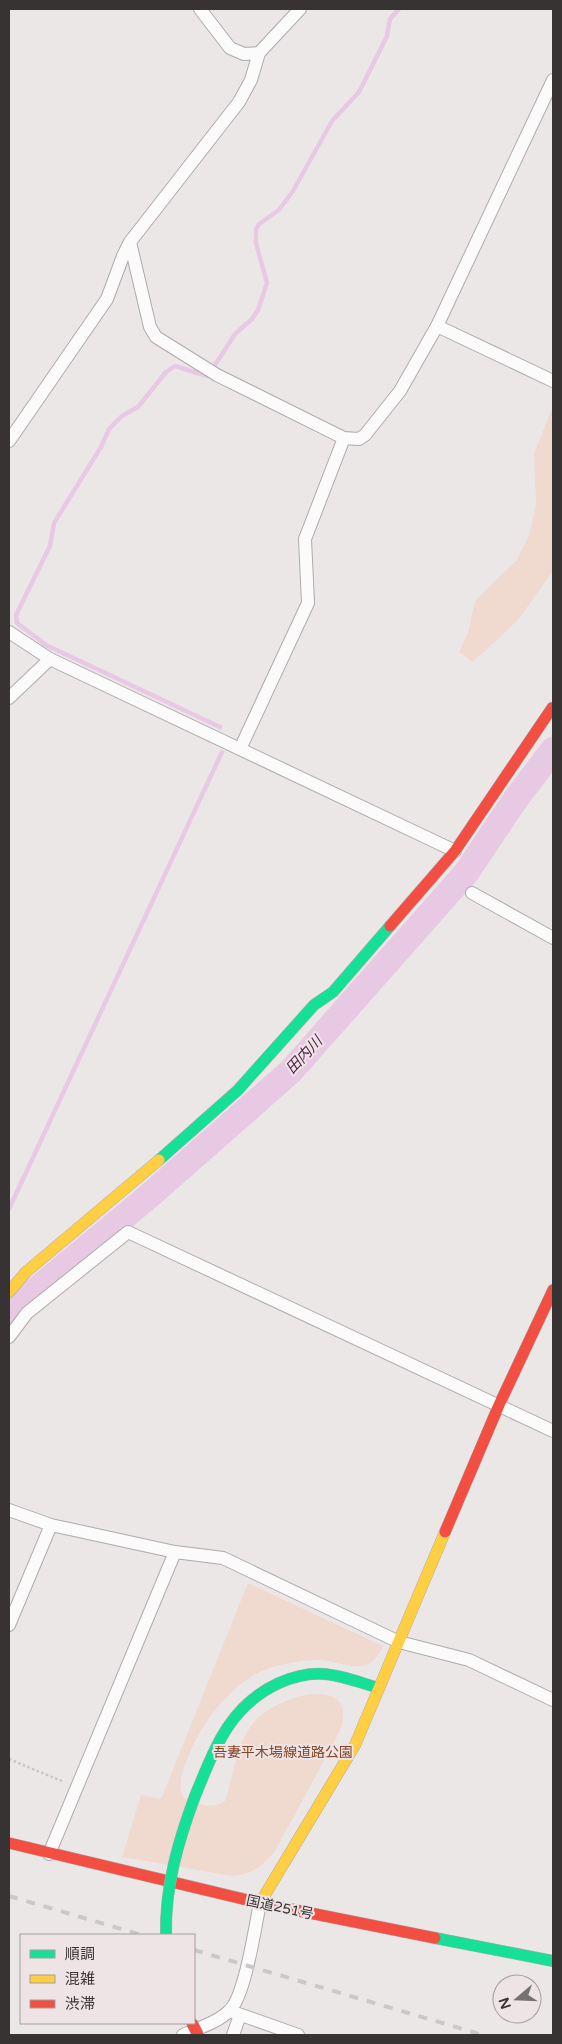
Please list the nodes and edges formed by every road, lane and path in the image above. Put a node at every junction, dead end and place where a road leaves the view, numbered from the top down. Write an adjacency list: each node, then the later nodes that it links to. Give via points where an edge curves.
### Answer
1 (200, 9): 3 (street, via 230,48 244,54)
2 (300, 9): 3 (street)
3 (259, 53): 5 (street, via 240,102)
4 (553, 80): 6 (street)
5 (130, 242): 8 (street, via 150,326 156,337 217,376); 9 (street, via 107,299)
6 (437, 326): 7 (street); 8 (street, via 400,391 366,435 359,439)
7 (553, 381)
8 (344, 438): 14 (street, via 305,539 308,603)
9 (9, 441)
10 (9, 632): 11 (street)
11 (50, 659): 12 (street); 14 (street)
12 (9, 698)
13 (552, 708): 15 (main road)
14 (240, 749): 15 (street)
15 (455, 851): 19 (main road, via 333,992 314,1005 238,1090 129,1187 26,1272)
16 (472, 893): 17 (street)
17 (553, 938)
18 (553, 1290): 21 (main road)
19 (9, 1292)
20 (9, 1337): 21 (street, via 27,1313 128,1232)
21 (499, 1406): 22 (street); 27 (main road)
22 (553, 1431)
23 (9, 1510): 24 (street)
24 (51, 1525): 25 (street); 26 (street)
25 (175, 1552): 27 (street, via 223,1558); 31 (street)
26 (9, 1625)
27 (399, 1642): 28 (main road); 29 (street, via 469,1660)
28 (379, 1688): 34 (main road, via 355,1745); 35 (main road, bridge, via 316,1674 272,1686 237,1711 222,1734 176,1849 168,1880)
29 (553, 1700)
30 (9, 1759): 31 (path)
31 (77, 1787): 33 (street)
32 (9, 1843): 33 (main road, 国道251号)
33 (49, 1854): 34 (main road, 国道251号)
34 (260, 1904): 36 (main road, 国道251号); 37 (street)
35 (166, 1934)
36 (553, 1962)
37 (235, 2013): 38 (street); 39 (street); 40 (street)
38 (183, 2035)
39 (232, 2035)
40 (298, 2035)

